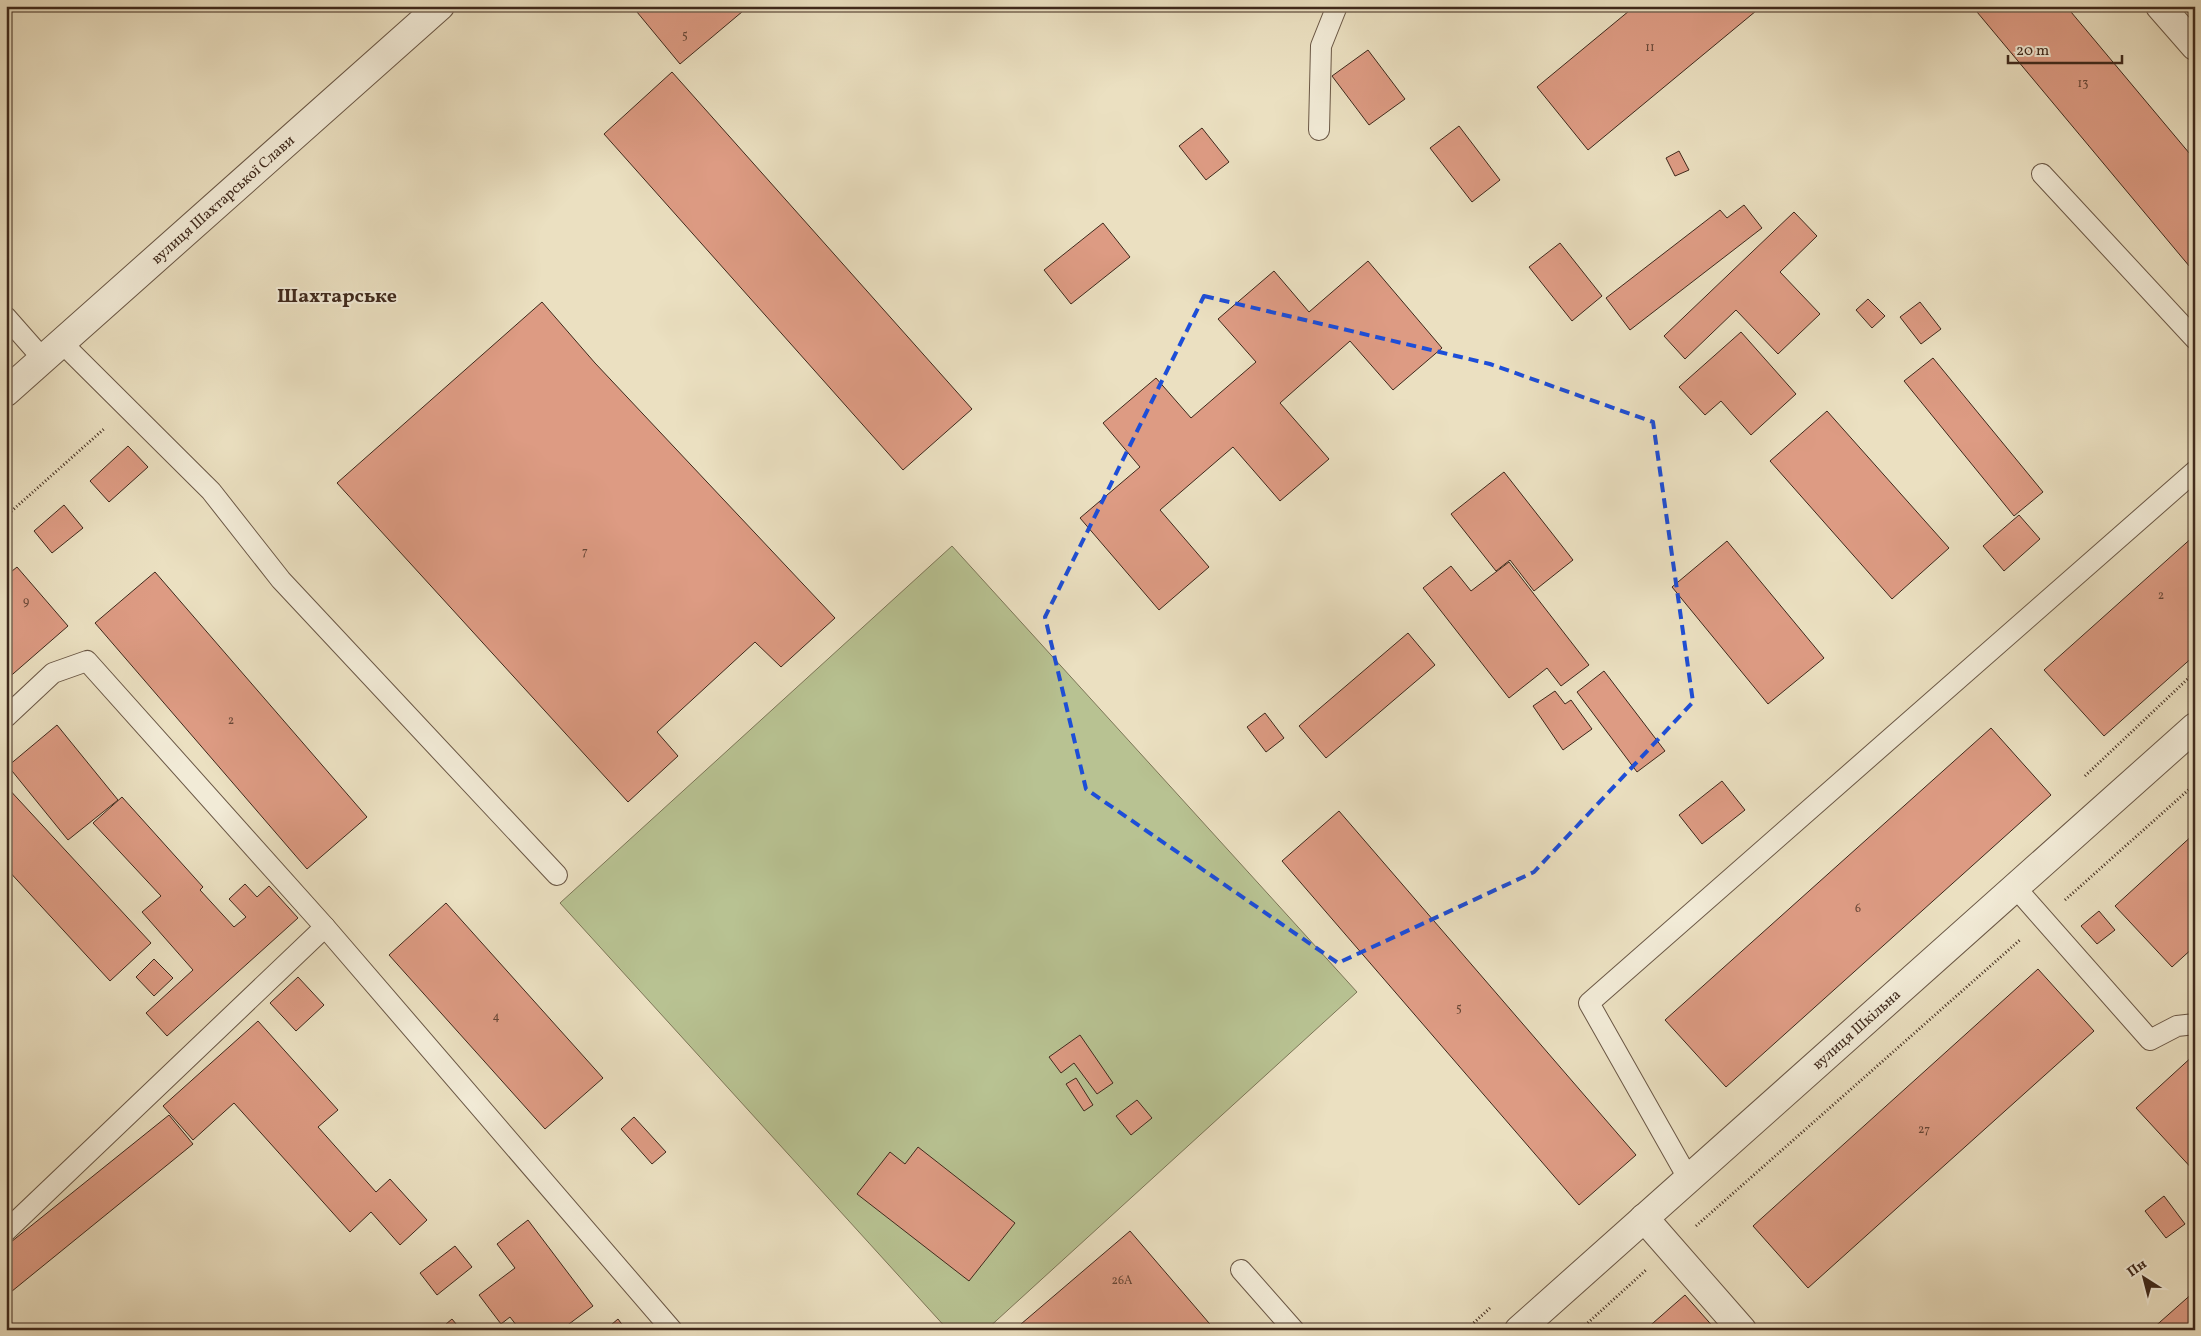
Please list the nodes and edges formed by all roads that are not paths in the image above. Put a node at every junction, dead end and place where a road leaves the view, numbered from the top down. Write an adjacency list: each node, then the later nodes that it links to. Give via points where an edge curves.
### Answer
1 (440, 6): 9 (street, вулиця Шахтарської Слави)
2 (1337, 6): 5 (lane, via 1321,46)
3 (2160, 6): 4 (street)
4 (2195, 46)
5 (1319, 130)
6 (2042, 174): 8 (lane)
7 (6, 318): 9 (lane)
8 (2195, 339)
9 (52, 351): 10 (street, вулиця Шахтарської Слави); 14 (lane, via 128,408 211,491 281,580)
10 (6, 392)
11 (2195, 471): 18 (lane, via 1589,1003)
12 (6, 717): 16 (lane, via 53,673 87,660)
13 (2195, 727): 15 (street, вулиця Шкільна)
14 (557, 875)
15 (2015, 887): 17 (lane, via 2150,1040 2177,1026); 18 (street, вулиця Шкільна)
16 (326, 927): 20 (lane); 22 (lane)
17 (2195, 1024)
18 (1688, 1178): 19 (street, вулиця Шкільна)
19 (1644, 1218): 24 (street, вулиця Шкільна); 25 (street)
20 (6, 1232)
21 (1241, 1270): 23 (lane)
22 (672, 1330)
23 (1294, 1330)
24 (1519, 1330)
25 (1742, 1330)

